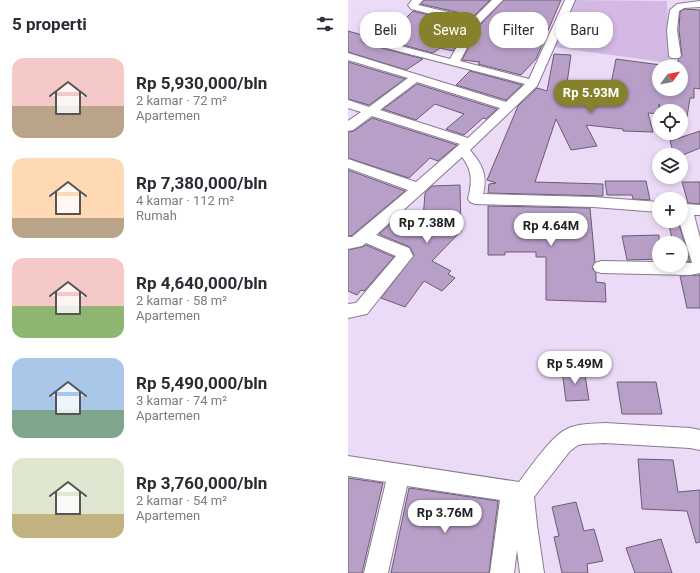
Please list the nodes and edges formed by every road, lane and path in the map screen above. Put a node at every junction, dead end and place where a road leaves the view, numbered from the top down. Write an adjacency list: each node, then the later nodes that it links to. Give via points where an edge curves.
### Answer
1 (418, 0): 5 (street, via 414,7)
2 (498, 0): 6 (street)
3 (570, 0): 13 (street)
4 (700, 4): 10 (street, via 678,7 674,10 672,18)
5 (435, 12)
6 (481, 17)
7 (398, 48): 11 (street)
8 (461, 48): 11 (street)
9 (348, 56): 12 (street)
10 (675, 56)
11 (453, 63): 13 (street)
12 (415, 78): 15 (street); 16 (street)
13 (533, 83): 15 (street)
14 (348, 104): 16 (street)
15 (508, 107): 18 (street)
16 (371, 112): 17 (street); 18 (street)
17 (348, 127)
18 (466, 146): 20 (street); 21 (street, via 479,173 475,199)
19 (348, 163): 20 (street)
20 (417, 188): 23 (street)
21 (652, 206)
22 (689, 209): 25 (street, via 687,221)
23 (364, 236): 24 (street, via 356,242); 27 (street, via 403,252 405,256 361,308)
24 (348, 242)
25 (700, 263): 26 (street, via 697,268 690,269)
26 (601, 267)
27 (348, 311)
28 (700, 440): 31 (street, via 605,433 572,437 562,444)
29 (348, 466): 30 (street)
30 (399, 474): 31 (street); 32 (street)
31 (517, 492): 33 (street); 34 (street)
32 (376, 573)
33 (502, 573)
34 (532, 573)

